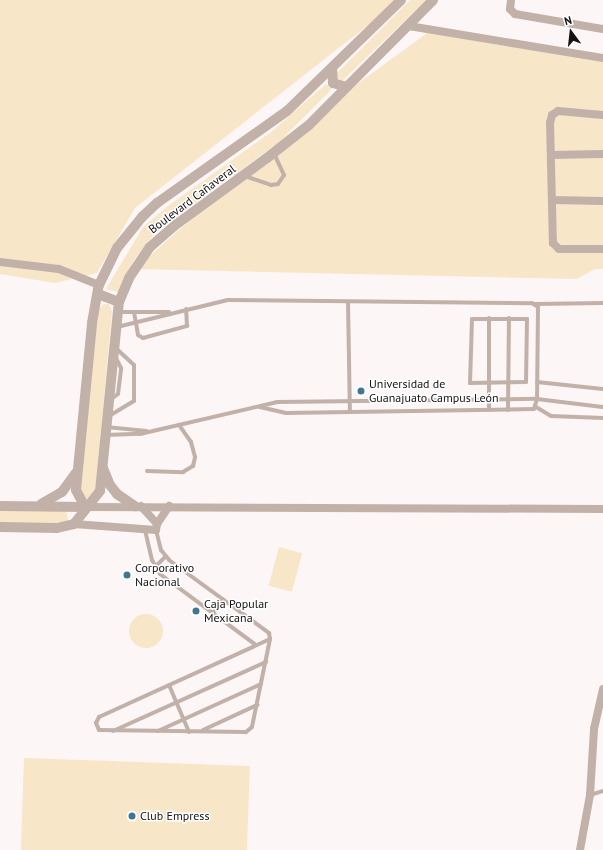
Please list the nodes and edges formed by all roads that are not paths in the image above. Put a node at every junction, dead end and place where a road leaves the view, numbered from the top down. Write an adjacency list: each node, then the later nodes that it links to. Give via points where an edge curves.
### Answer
1 (401, 0): 7 (street, Boulevard Cañaveral)
2 (433, 0): 4 (street, Boulevard Cañaveral)
3 (511, 0): 5 (street, via 510,8 515,14)
4 (410, 26): 6 (street); 8 (street, Boulevard Cañaveral)
5 (603, 30)
6 (603, 58)
7 (332, 68): 8 (street, via 334,83); 18 (street, Boulevard Cañaveral, via 276,120 176,189 142,217 117,248)
8 (346, 87): 10 (street, Boulevard Cañaveral, via 309,125)
9 (603, 115): 12 (street, via 554,112 550,124)
10 (274, 154): 13 (street, Boulevard Cañaveral); 13 (lane, via 284,175 278,184 271,185)
11 (603, 154): 12 (street)
12 (551, 155): 14 (street)
13 (243, 176): 19 (street, Boulevard Cañaveral, via 174,226 150,247 129,278)
14 (552, 200): 15 (street); 16 (street, via 553,243 556,247)
15 (603, 201)
16 (603, 248)
17 (0, 262): 18 (street, via 58,269)
18 (98, 290): 19 (street); 51 (street, Boulevard Cañaveral, via 92,323)
19 (119, 302): 24 (street, Boulevard Cañaveral)
20 (348, 302): 22 (lane); 23 (lane, via 228,300); 39 (lane)
21 (603, 303): 22 (lane)
22 (535, 304): 32 (lane, via 538,309)
23 (186, 309): 26 (lane); 29 (lane, via 187,326 143,338 138,335)
24 (117, 312): 25 (lane); 30 (street, Boulevard Cañaveral)
25 (134, 312): 26 (lane); 29 (lane)
26 (170, 312): 29 (lane)
27 (489, 318): 28 (lane); 33 (lane); 33 (lane, via 472,320 469,381 471,384)
28 (509, 318): 34 (lane); 34 (lane, via 526,319 528,322 527,381 522,384)
29 (136, 322): 30 (lane)
30 (116, 327): 31 (street, Boulevard Cañaveral)
31 (113, 350): 48 (street, Boulevard Cañaveral); 48 (lane, via 134,365 134,401)
32 (537, 382): 35 (lane); 38 (lane)
33 (489, 384): 34 (lane); 36 (lane)
34 (508, 384): 37 (lane)
35 (603, 389)
36 (489, 399): 37 (lane); 39 (lane); 43 (lane)
37 (508, 399): 38 (lane); 44 (lane)
38 (537, 399): 41 (lane); 42 (lane)
39 (350, 401): 40 (lane, via 277,402); 45 (lane)
40 (260, 407): 45 (lane, via 286,413); 47 (lane, via 240,409)
41 (536, 407): 44 (lane); 46 (lane, via 551,416)
42 (603, 407)
43 (489, 410): 44 (lane); 45 (lane)
44 (508, 410)
45 (350, 412)
46 (603, 418)
47 (179, 425): 49 (lane); 52 (lane, via 191,442 195,457 193,466 184,472)
48 (106, 427): 49 (lane); 49 (lane, via 135,435); 50 (street, Boulevard Cañaveral)
49 (149, 431)
50 (102, 464): 55 (street, via 116,494); 57 (street, Boulevard Cañaveral, via 100,492)
51 (78, 465): 54 (street, via 72,480 62,492); 57 (street, Boulevard Cañaveral, via 76,490)
52 (148, 471)
53 (0, 506): 54 (street)
54 (34, 506): 57 (street)
55 (138, 506): 56 (street); 57 (street); 60 (street)
56 (169, 506): 58 (street); 60 (street)
57 (85, 507): 59 (street, Boulevard Cañaveral)
58 (603, 509)
59 (74, 524): 61 (street, via 57,528); 62 (street)
60 (156, 527): 62 (street); 63 (lane)
61 (0, 528)
62 (145, 530): 64 (lane)
63 (165, 557): 64 (lane); 65 (lane)
64 (155, 567): 66 (lane, via 160,574)
65 (223, 599): 66 (lane); 67 (lane, via 268,632)
66 (213, 613): 68 (lane)
67 (270, 639): 68 (lane); 69 (lane)
68 (256, 645): 71 (lane)
69 (266, 662): 70 (lane); 73 (lane)
70 (261, 684): 74 (lane); 75 (lane)
71 (169, 685): 73 (lane); 76 (lane, via 97,719 96,726 99,730)
72 (603, 689): 81 (street, via 594,728)
73 (176, 702): 75 (lane); 76 (lane)
74 (257, 705): 79 (lane); 79 (lane, via 252,727 248,732)
75 (183, 719): 77 (lane); 78 (lane)
76 (111, 732): 77 (lane)
77 (156, 732): 78 (lane)
78 (189, 732): 79 (lane)
79 (201, 732)
80 (603, 791): 81 (lane)
81 (590, 795): 82 (street)
82 (580, 850)

